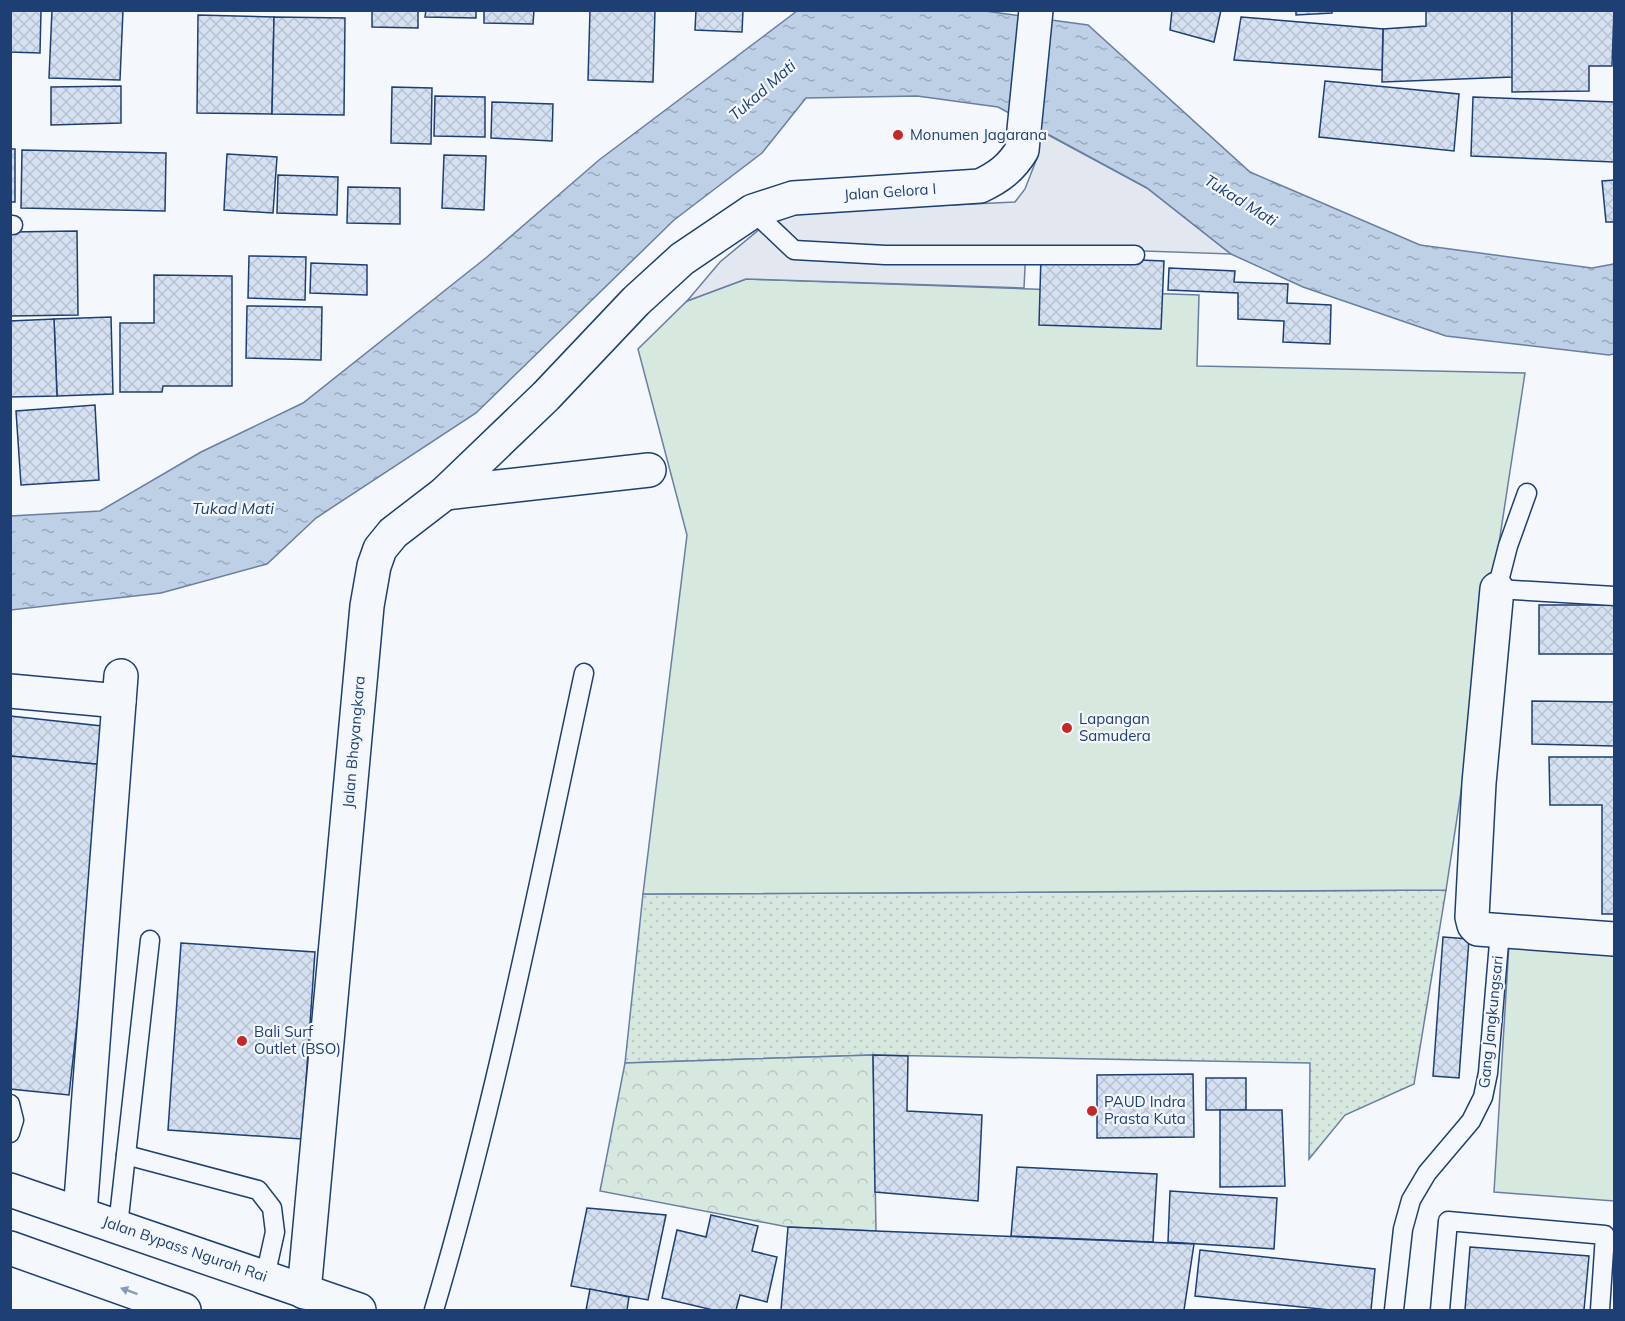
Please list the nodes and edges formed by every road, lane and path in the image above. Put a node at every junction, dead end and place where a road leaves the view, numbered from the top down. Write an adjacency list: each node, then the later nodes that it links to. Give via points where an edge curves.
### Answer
1 (1036, 10): 2 (main road, Jalan Gelora I, via 1022,150 1000,177 980,186 793,198)
2 (753, 211): 3 (lane, via 794,250 885,255); 4 (main road, Jalan Gelora I, via 682,260)
3 (1135, 255)
4 (636, 302): 6 (main road, Jalan Bhayangkara)
5 (649, 470): 6 (main road)
6 (445, 493): 23 (main road, Jalan Bhayangkara, via 393,533 380,549 372,576)
7 (1527, 493): 8 (lane)
8 (1497, 589): 9 (lane); 12 (main road, via 1479,783 1472,917 1478,929)
9 (1614, 596)
10 (584, 673): 26 (lane, via 507,1026 462,1216)
11 (10, 691): 19 (main road, via 120,688)
12 (1500, 931): 13 (main road); 27 (lane, Gang Jangkungsari, via 1483,1097 1471,1121 1427,1173 1411,1200 1403,1229)
13 (1614, 939)
14 (150, 940): 17 (lane)
15 (10, 1104): 16 (lane, via 14,1120)
16 (10, 1133)
17 (126, 1155): 20 (lane); 22 (lane, via 258,1190 272,1208 274,1232)
18 (10, 1190): 19 (main road, Jalan Bypass Ngurah Rai)
19 (80, 1213): 20 (main road, Jalan Bypass Ngurah Rai)
20 (118, 1226): 22 (main road, Jalan Bypass Ngurah Rai)
21 (10, 1248): 24 (main road, one-way to 21)
22 (265, 1277): 23 (main road, Jalan Bypass Ngurah Rai)
23 (304, 1292): 25 (main road, Jalan Bypass Ngurah Rai)
24 (184, 1311)
25 (359, 1311)
26 (434, 1311)
27 (1394, 1311)
28 (1440, 1311): 29 (lane, via 1448,1221 1605,1235)
29 (1600, 1311)

